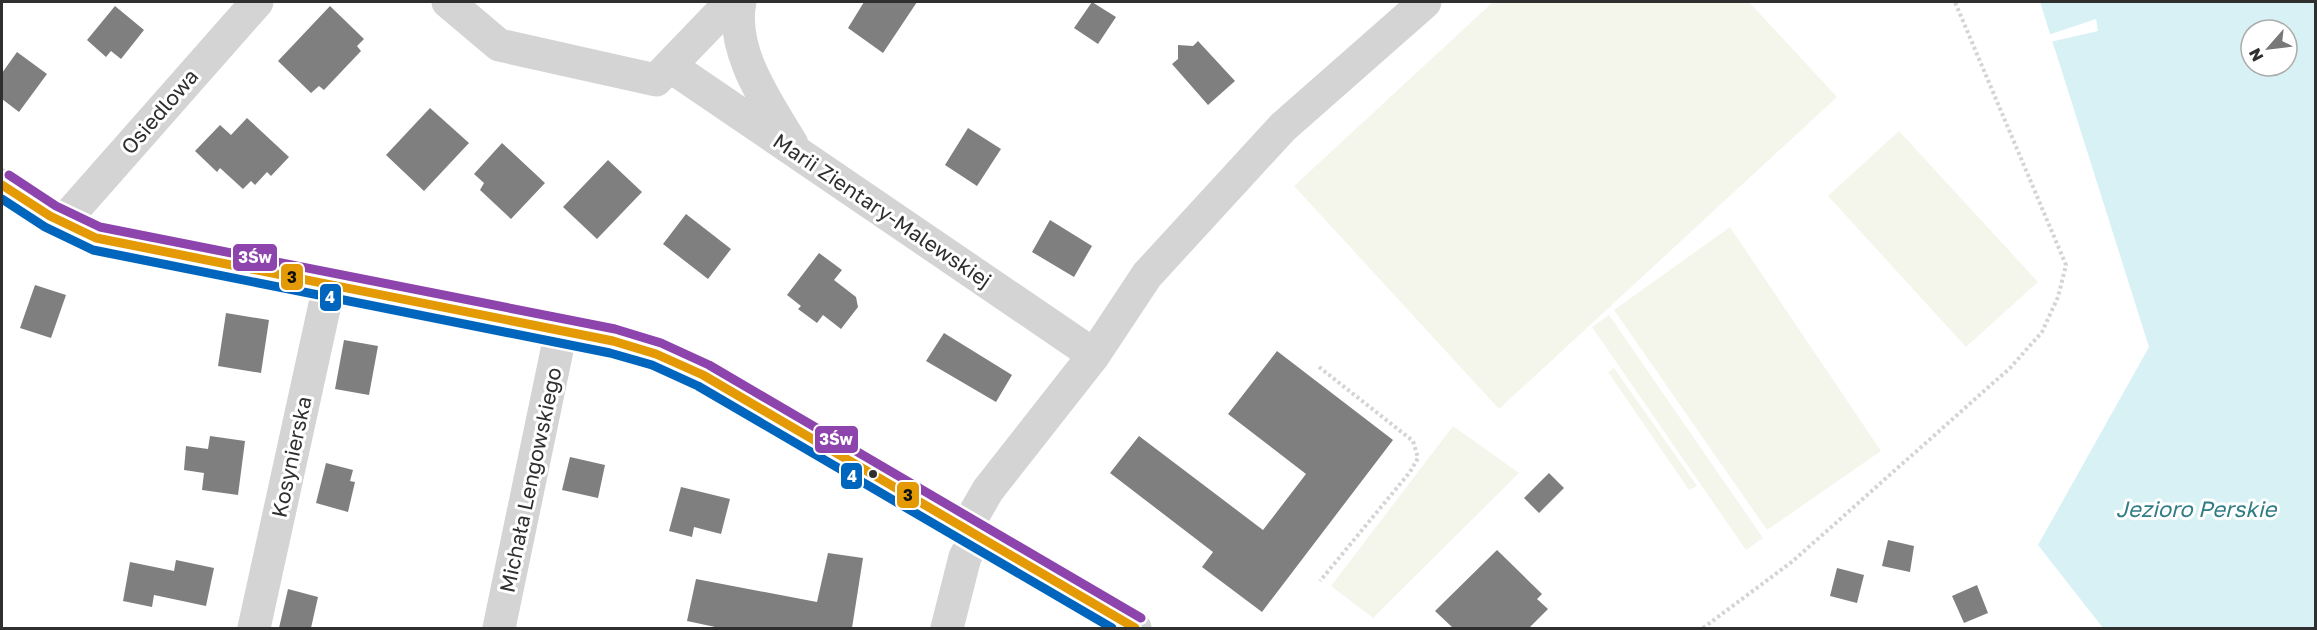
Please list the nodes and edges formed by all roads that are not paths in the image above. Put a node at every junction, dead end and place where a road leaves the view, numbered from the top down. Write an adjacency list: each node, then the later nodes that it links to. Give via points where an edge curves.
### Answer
1 (257, 2): 9 (street, Osiedlowa)
2 (448, 2): 6 (street, via 499,45 656,80)
3 (730, 2): 6 (street)
4 (740, 2): 7 (street, via 739,29 754,76)
5 (1425, 2): 12 (street, via 1283,128 1147,275)
6 (670, 66): 7 (street, Marii Zientary-Malewskiej)
7 (798, 153): 12 (street, Marii Zientary-Malewskiej)
8 (2, 185): 9 (street)
9 (63, 222): 10 (street, via 106,240)
10 (329, 286): 11 (street); 14 (street, Kosynierska)
11 (561, 331): 13 (street, via 656,354 703,375); 15 (street, Michała Lengowskiego)
12 (1094, 355): 13 (street, via 988,490)
13 (971, 531): 16 (street); 17 (street)
14 (254, 628)
15 (499, 628)
16 (947, 628)
17 (1135, 628)

